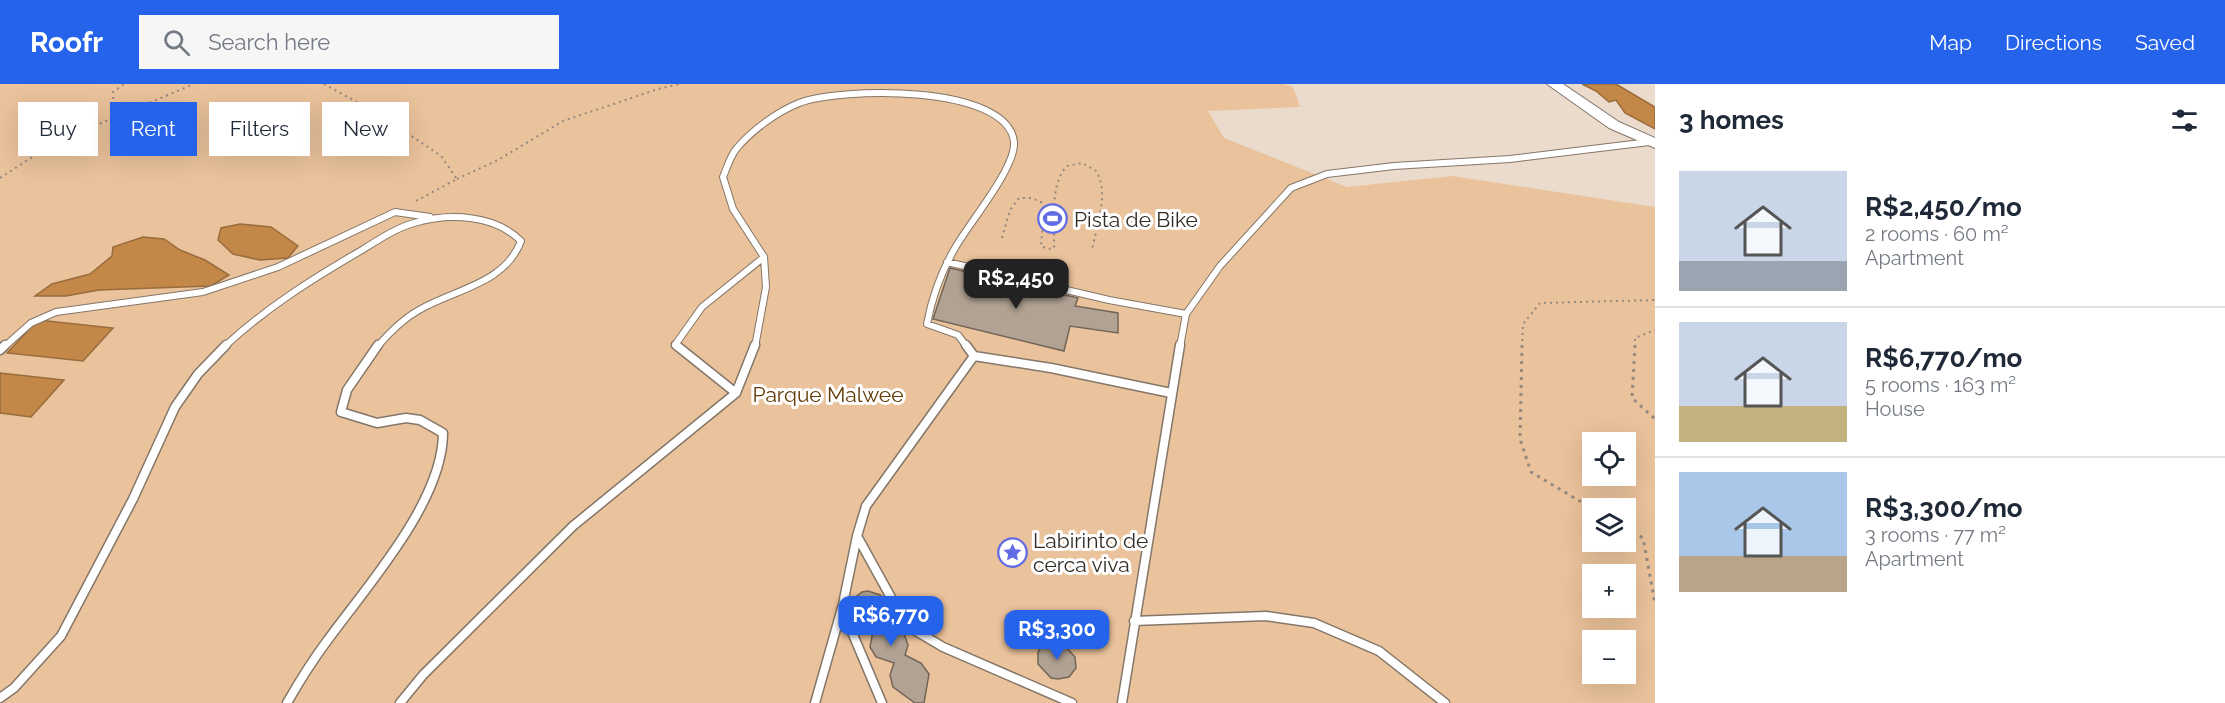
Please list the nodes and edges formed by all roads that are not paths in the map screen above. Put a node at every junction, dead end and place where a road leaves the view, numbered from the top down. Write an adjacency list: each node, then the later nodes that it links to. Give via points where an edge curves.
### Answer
1 (1554, 84): 4 (main road, via 1614,125)
2 (973, 96): 6 (lane, via 935,88 845,91 798,104 772,121 736,149 723,177 733,209)
3 (983, 98): 7 (lane, via 1006,114 1015,140 1010,167)
4 (1652, 143): 8 (lane, via 1327,174 1291,188 1220,266)
5 (433, 217): 9 (lane, via 395,212 278,267 204,292 56,312 39,318); 16 (lane, via 387,235 296,288 226,345 198,374 175,407 133,499 61,636); 17 (lane, via 495,223 521,241 519,252 507,266 479,283 417,310 373,350 348,386 341,412 377,423 420,420 443,434 447,444 432,483 407,528)
6 (764, 257): 11 (lane, via 766,287 754,351); 11 (lane, via 702,307 675,345)
7 (947, 262): 8 (lane); 10 (lane, via 927,324 958,335)
8 (1186, 314): 12 (lane)
9 (0, 350)
10 (974, 356): 12 (lane); 13 (lane, via 866,506)
11 (736, 393): 18 (lane, via 573,526 423,675)
12 (1171, 393): 15 (lane)
13 (857, 536): 14 (lane); 21 (lane, via 899,612 916,631 943,647)
14 (844, 598): 19 (lane); 20 (lane, via 849,625)
15 (1134, 621): 22 (lane); 23 (lane, via 1266,616 1314,623 1379,651)
16 (0, 699)
17 (288, 703)
18 (400, 703)
19 (815, 703)
20 (882, 703)
21 (1072, 703)
22 (1122, 703)
23 (1445, 703)

